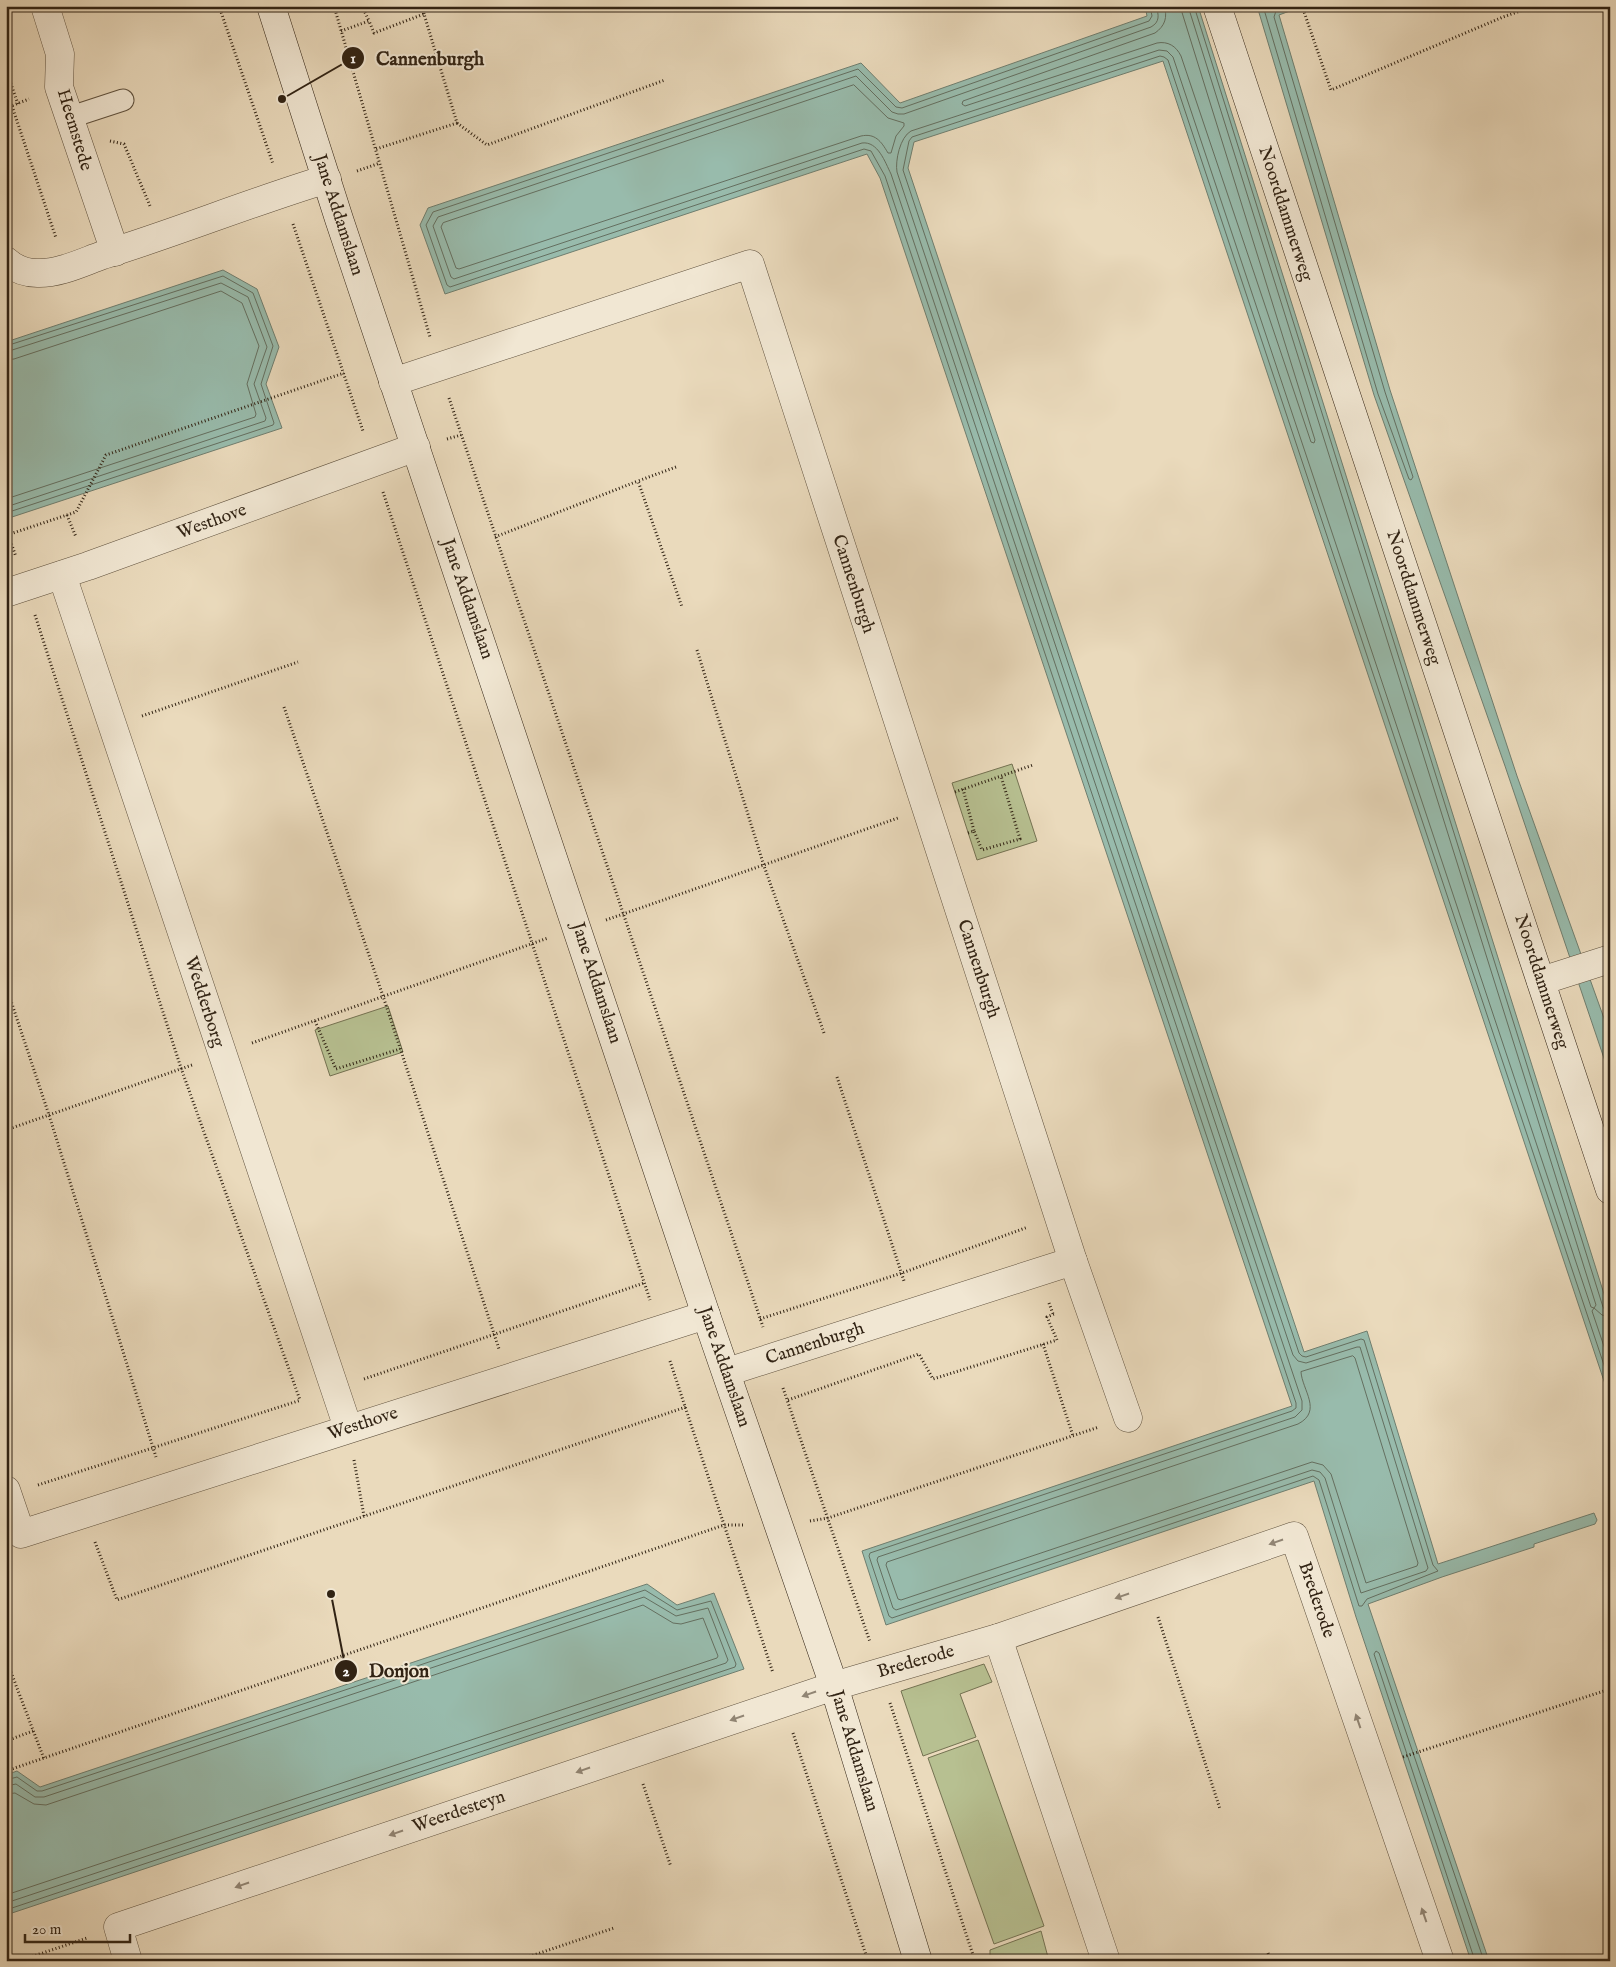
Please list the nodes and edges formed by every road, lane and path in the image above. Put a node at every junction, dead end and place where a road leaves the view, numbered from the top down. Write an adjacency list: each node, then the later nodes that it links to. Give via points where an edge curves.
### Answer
1 (45, 6): 18 (street, Heemstede, via 60,54 58,87)
2 (271, 6): 20 (street, Jane Addamslaan)
3 (334, 6): 11 (path)
4 (362, 6): 10 (path)
5 (423, 6): 9 (path)
6 (1217, 6): 53 (street, Noorddammerweg)
7 (1302, 6): 8 (path, via 1331,90)
8 (1534, 6)
9 (424, 14): 10 (path, via 374,34); 17 (path)
10 (369, 21): 11 (path)
11 (341, 31): 19 (path)
12 (6, 70): 15 (path)
13 (665, 80): 17 (path, via 487,145)
14 (122, 100): 18 (lane)
15 (18, 104)
16 (12, 106): 24 (path)
17 (457, 123): 19 (path)
18 (71, 125): 21 (path, via 124,144); 22 (street, Heemstede)
19 (376, 149): 25 (path)
20 (327, 179): 21 (street); 27 (street, Jane Addamslaan)
21 (162, 235): 22 (street)
22 (115, 252): 24 (street)
23 (6, 261): 24 (street, via 23,272 39,273)
24 (66, 267)
25 (439, 367): 27 (street, Cannenburgh); 34 (path); 45 (street, Cannenburgh, via 750,264)
26 (344, 373): 33 (path, via 106,456 76,512)
27 (393, 382): 29 (street, Jane Addamslaan)
28 (358, 417): 30 (path)
29 (416, 447): 30 (street, Westhove); 50 (street, Jane Addamslaan)
30 (374, 463): 35 (street, Westhove); 51 (path)
31 (676, 467): 32 (path)
32 (638, 481): 34 (path); 37 (path)
33 (6, 535)
34 (495, 537): 49 (path)
35 (62, 575): 36 (street, Westhove); 41 (street, Wedderborg)
36 (16, 590): 60 (path)
37 (682, 607)
38 (696, 650): 48 (path)
39 (298, 662): 41 (path)
40 (284, 707): 55 (path)
41 (112, 725): 59 (street, Wedderborg)
42 (1033, 765): 43 (path)
43 (1001, 776): 44 (path); 46 (path, via 1020,840 982,850)
44 (963, 789): 45 (path); 46 (path)
45 (924, 806): 47 (street, Cannenburgh); 48 (path)
46 (974, 831): 47 (path)
47 (936, 842): 66 (street, Cannenburgh)
48 (764, 866): 49 (path); 57 (path)
49 (624, 914): 50 (path); 72 (path)
50 (578, 928): 51 (path); 71 (street, Jane Addamslaan)
51 (532, 943): 55 (path); 68 (path)
52 (1606, 960): 53 (street)
53 (1553, 976): 64 (street, Noorddammerweg)
54 (6, 986): 62 (path)
55 (383, 996): 56 (path); 58 (path)
56 (315, 1021): 58 (path, via 336,1069); 59 (path)
57 (824, 1033)
58 (400, 1049): 74 (path)
59 (221, 1054): 60 (path); 79 (street, Wedderborg)
60 (181, 1068): 62 (path); 80 (path)
61 (838, 1077): 67 (path)
62 (49, 1115): 63 (path); 86 (path)
63 (6, 1130)
64 (1610, 1190)
65 (1030, 1227): 67 (path)
66 (1073, 1261): 69 (street, Cannenburgh); 70 (street, Cannenburgh)
67 (902, 1273): 70 (path); 72 (path)
68 (644, 1283): 73 (path); 74 (path)
69 (1086, 1297): 75 (path, via 1047,1317 1058,1340); 83 (street, Cannenburgh)
70 (915, 1312): 76 (street, Cannenburgh)
71 (706, 1315): 73 (street, Westhove); 77 (street, Jane Addamslaan)
72 (760, 1319): 76 (path)
73 (660, 1330): 78 (street, Westhove); 82 (path)
74 (494, 1335): 78 (path); 79 (path)
75 (1043, 1344): 81 (path, via 933,1380 919,1354); 85 (path)
76 (773, 1358): 77 (street, Cannenburgh); 81 (path)
77 (727, 1372): 93 (street, Jane Addamslaan)
78 (508, 1378): 84 (street, Westhove)
79 (335, 1389): 80 (path); 84 (street, Wedderborg)
80 (300, 1400): 86 (path)
81 (788, 1400): 91 (path)
82 (686, 1408): 90 (path); 92 (path)
83 (1128, 1418): 85 (path)
84 (348, 1428): 87 (street, Westhove); 90 (path)
85 (1073, 1436): 91 (path)
86 (153, 1448): 87 (path); 88 (path)
87 (165, 1487): 89 (street, Westhove)
88 (7, 1492): 89 (street, Westhove, via 21,1534)
89 (83, 1513): 90 (path, via 118,1600)
90 (364, 1516)
91 (828, 1518): 93 (path); 97 (path)
92 (724, 1525): 93 (path); 100 (path); 105 (path)
93 (780, 1526): 98 (street, Jane Addamslaan)
94 (1148, 1586): 95 (street, Brederode, one-way to 95); 107 (path); 120 (street, Brederode, one-way to 94, via 1294,1536)
95 (998, 1638): 97 (street, Brederode); 118 (street)
96 (6, 1659): 101 (path)
97 (880, 1672): 98 (street, Brederode); 117 (path)
98 (834, 1686): 100 (street, Weerdesteyn, one-way to 100); 116 (street, Jane Addamslaan)
99 (1610, 1689): 104 (path)
100 (783, 1703): 103 (street, Weerdesteyn, one-way to 103); 115 (path)
101 (33, 1731): 102 (path); 105 (path)
102 (6, 1741)
103 (633, 1754): 108 (path); 109 (street, Weerdesteyn, one-way to 109)
104 (1400, 1758)
105 (44, 1759): 106 (path)
106 (6, 1772)
107 (1220, 1809)
108 (672, 1867)
109 (118, 1927): 112 (path); 113 (street)
110 (614, 1928): 114 (path)
111 (1268, 1952): 119 (path)
112 (19, 1961)
113 (128, 1961)
114 (516, 1961)
115 (868, 1961)
116 (918, 1961)
117 (975, 1961)
118 (1106, 1961)
119 (1271, 1961)
120 (1440, 1961)

